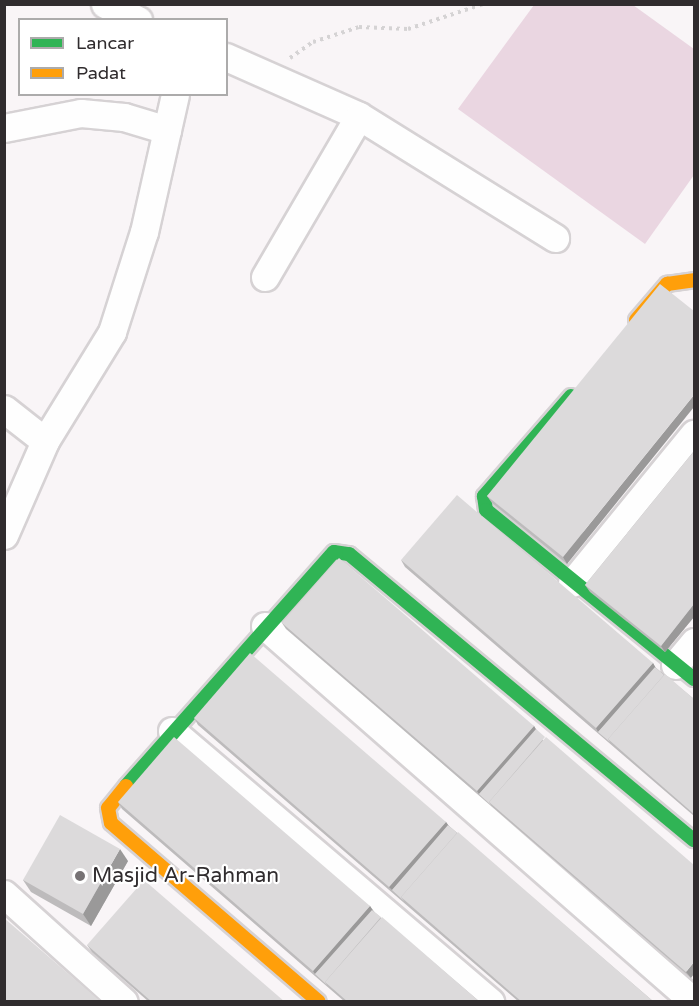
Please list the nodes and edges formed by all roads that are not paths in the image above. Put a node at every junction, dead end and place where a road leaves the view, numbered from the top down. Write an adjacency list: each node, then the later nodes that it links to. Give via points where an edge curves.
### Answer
1 (105, 4): 2 (street)
2 (134, 18)
3 (228, 58): 5 (street)
4 (175, 96): 7 (street)
5 (359, 116): 8 (street); 9 (street)
6 (4, 128): 7 (street, via 81,113 124,117)
7 (167, 130): 15 (street, via 144,232 112,332)
8 (555, 238)
9 (265, 277)
10 (694, 280): 11 (street, via 667,284)
11 (629, 327)
12 (584, 380): 17 (street, via 484,496 486,510)
13 (4, 409): 15 (street)
14 (694, 434): 17 (street)
15 (45, 441): 16 (street)
16 (4, 535)
17 (572, 583): 20 (street)
18 (265, 626): 21 (street); 22 (street, via 334,552 349,554); 24 (street)
19 (694, 642): 20 (street)
20 (685, 672)
21 (172, 731): 26 (street, via 108,808 108,816 158,865); 27 (street)
22 (694, 840)
23 (4, 894): 25 (street)
24 (686, 993)
25 (124, 1002)
26 (319, 1002)
27 (490, 1002)

